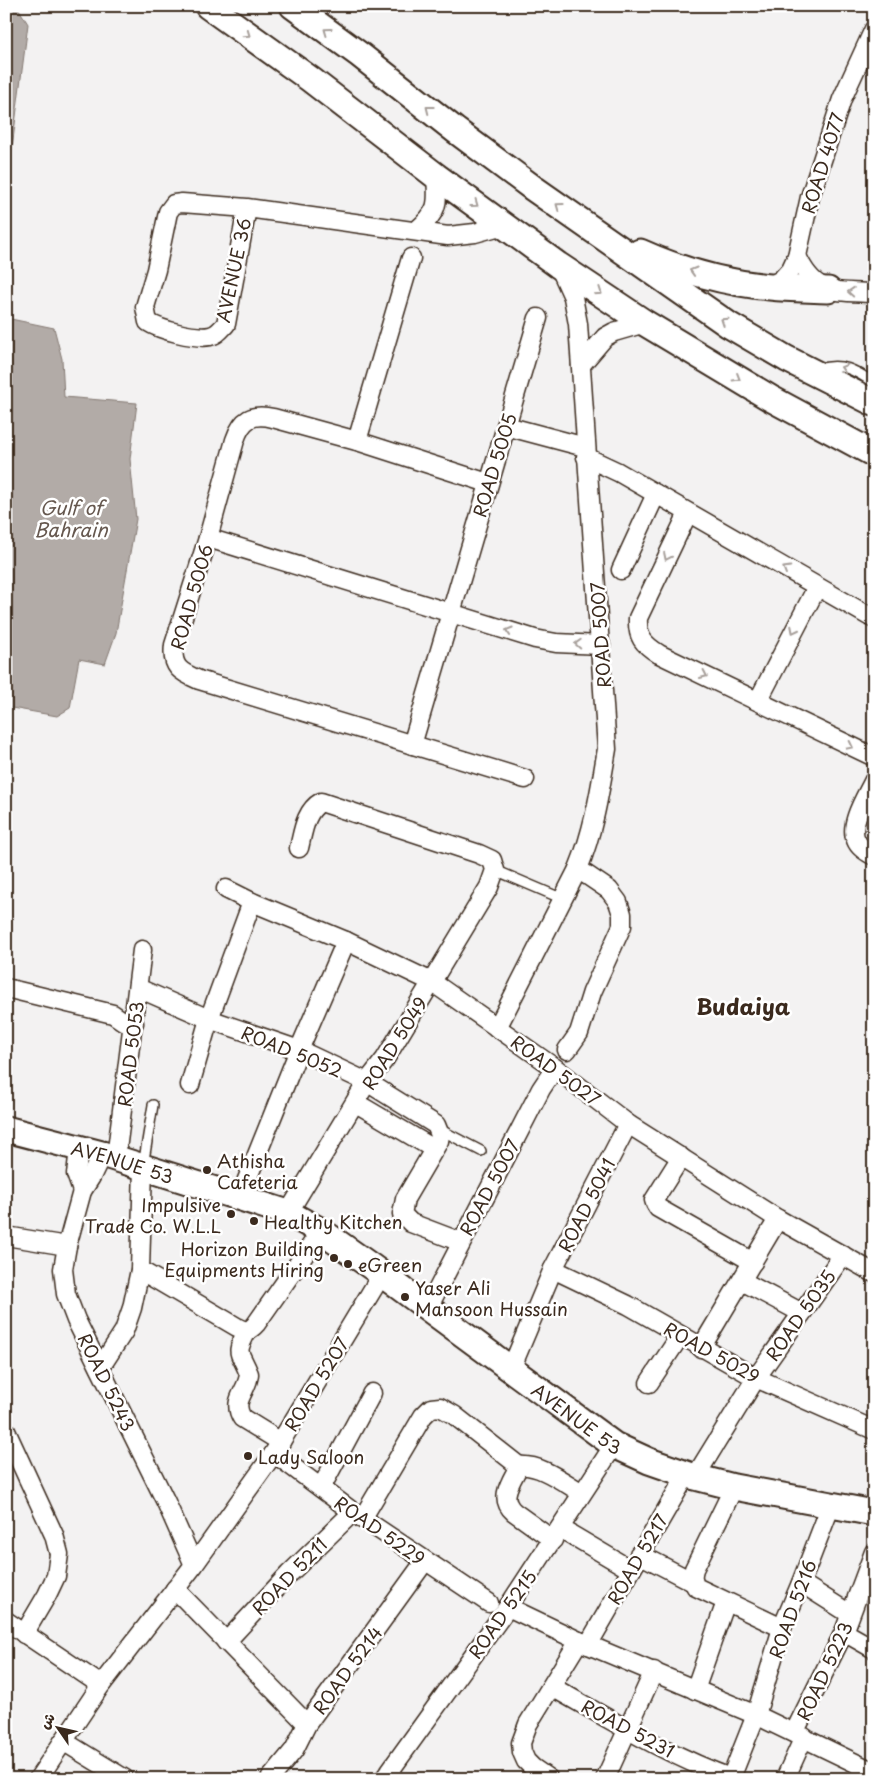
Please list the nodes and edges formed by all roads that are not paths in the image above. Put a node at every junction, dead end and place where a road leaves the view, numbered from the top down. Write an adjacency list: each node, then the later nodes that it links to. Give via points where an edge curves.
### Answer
1 (208, 6): 4 (street, one-way to 4)
2 (293, 6): 8 (street, one-way to 2)
3 (874, 29): 9 (street, ROAD 4077, via 842,99 810,197)
4 (436, 176): 6 (street, one-way to 6); 7 (street, via 434,213)
5 (247, 208): 5 (street, AVENUE 36, via 174,204 168,212 145,307 148,322 181,334 210,336 226,324); 7 (street, AVENUE 36)
6 (504, 225): 7 (street, AVENUE 36, via 448,236); 11 (street)
7 (417, 230)
8 (598, 235): 12 (street, one-way to 8, via 711,276 654,259); 18 (street, one-way to 8, via 729,325)
9 (797, 256): 12 (street, ROAD 4077, via 782,280); 13 (street, via 814,282)
10 (411, 258): 22 (street)
11 (558, 265): 16 (street, one-way to 16); 17 (street, ROAD 5007, via 576,310)
12 (768, 287): 13 (street)
13 (828, 290): 14 (street, one-way to 13)
14 (874, 293)
15 (538, 318): 21 (street, ROAD 5005)
16 (645, 323): 17 (street, via 605,337); 24 (street, one-way to 24, via 770,398)
17 (581, 365): 23 (street, ROAD 5007)
18 (812, 371): 19 (lane, one-way to 18, via 843,367); 20 (street)
19 (874, 383)
20 (874, 403)
21 (506, 426): 23 (street); 25 (street, ROAD 5005)
22 (357, 442): 25 (street, ROAD 5006); 28 (street, ROAD 5006, via 267,416 248,419 239,428)
23 (585, 452): 26 (street); 33 (street, ROAD 5007)
24 (874, 454)
25 (488, 483): 31 (street, ROAD 5005)
26 (656, 494): 27 (street); 29 (street)
27 (688, 513): 30 (street, one-way to 27); 34 (street, one-way to 34, via 638,618 640,635 649,648 659,654)
28 (208, 538): 31 (street); 35 (street, ROAD 5006, via 174,645 172,656 176,667 199,680)
29 (621, 570)
30 (817, 587): 32 (street); 34 (street, one-way to 34)
31 (450, 613): 33 (street, one-way to 31, via 545,641); 35 (street, ROAD 5005)
32 (874, 619)
33 (601, 645): 41 (street, ROAD 5007, via 607,749 598,807)
34 (758, 700): 36 (street, one-way to 36)
35 (412, 745): 37 (street, ROAD 5006)
36 (874, 757)
37 (524, 779)
38 (874, 780): 40 (street, via 853,828 856,840)
39 (299, 848): 42 (street, via 308,814 321,802 479,854 492,860)
40 (874, 856)
41 (578, 869): 44 (street, ROAD 5007); 55 (street, via 609,890 618,902 622,926 592,992 579,1033)
42 (495, 870): 44 (lane); 48 (street, ROAD 5049, via 489,887)
43 (226, 889): 45 (street, ROAD 5027)
44 (564, 898): 53 (street, ROAD 5007)
45 (252, 902): 46 (street, ROAD 5027); 52 (street)
46 (346, 941): 48 (street, ROAD 5027); 54 (street)
47 (142, 950): 50 (street, ROAD 5053)
48 (432, 982): 53 (street, ROAD 5027); 57 (street, ROAD 5049, via 385,1059)
49 (6, 988): 51 (street, via 116,1014 122,1021)
50 (138, 988): 51 (street, ROAD 5053); 52 (street, ROAD 5052)
51 (134, 1018): 66 (street, ROAD 5053)
52 (209, 1019): 54 (street, ROAD 5052); 58 (street)
53 (497, 1028): 56 (street, ROAD 5027)
54 (299, 1050): 57 (street, ROAD 5052); 69 (street)
55 (567, 1050)
56 (555, 1068): 61 (street, ROAD 5027); 74 (street, ROAD 5007)
57 (367, 1082): 59 (street, ROAD 5049); 63 (street, ROAD 5052)
58 (190, 1085)
59 (356, 1103): 64 (street); 70 (street, ROAD 5049)
60 (153, 1105): 68 (lane)
61 (628, 1124): 67 (street, ROAD 5027); 79 (street, ROAD 5041)
62 (6, 1129): 66 (street, AVENUE 53)
63 (439, 1129): 64 (street, via 439,1141); 65 (lane)
64 (434, 1149): 74 (street, via 405,1198 402,1214 411,1223)
65 (481, 1152)
66 (99, 1154): 68 (street, AVENUE 53); 75 (street, ROAD 5243, via 76,1174 82,1191)
67 (681, 1157): 71 (street, ROAD 5027); 77 (street, via 654,1203)
68 (143, 1167): 69 (street, AVENUE 53); 78 (street)
69 (240, 1197): 70 (street, AVENUE 53)
70 (288, 1213): 72 (street, AVENUE 53)
71 (778, 1219): 76 (street, ROAD 5027); 77 (street)
72 (322, 1231): 81 (street, AVENUE 53); 85 (street, via 256,1324)
73 (6, 1236): 75 (street)
74 (460, 1242): 83 (street, ROAD 5007)
75 (67, 1246): 88 (street, ROAD 5243, via 66,1294)
76 (843, 1255): 80 (street, ROAD 5027); 84 (street, ROAD 5035)
77 (753, 1262): 82 (street)
78 (140, 1270): 85 (street); 88 (street, via 129,1320)
79 (553, 1270): 86 (street, ROAD 5029, via 628,1306); 89 (street, ROAD 5041)
80 (874, 1273)
81 (382, 1274): 83 (street, AVENUE 53); 96 (street, ROAD 5207)
82 (742, 1281): 84 (street); 87 (street)
83 (428, 1308): 89 (street, AVENUE 53)
84 (802, 1314): 90 (street, ROAD 5035)
85 (247, 1331): 96 (street, ROAD 5229, via 238,1349 249,1374 239,1412)
86 (680, 1336): 87 (street, ROAD 5029); 91 (street)
87 (701, 1348): 90 (street, ROAD 5029)
88 (100, 1368): 109 (street, ROAD 5243)
89 (511, 1369): 95 (street, AVENUE 53)
90 (756, 1378): 93 (street, ROAD 5029); 98 (street, ROAD 5035)
91 (649, 1383)
92 (372, 1392): 100 (street)
93 (874, 1430)
94 (6, 1431): 121 (street, via 54,1535 59,1554 56,1576)
95 (614, 1445): 98 (street, AVENUE 53); 101 (street, ROAD 5215)
96 (277, 1448): 100 (street, ROAD 5229); 109 (street, ROAD 5207)
97 (519, 1466): 101 (street, via 538,1468); 104 (street, ROAD 5211, via 454,1415 440,1407 431,1408); 105 (street, via 505,1494 509,1508)
98 (691, 1476): 99 (street, AVENUE 53); 107 (street, ROAD 5217)
99 (734, 1487): 102 (street, AVENUE 53); 111 (street, via 694,1569)
100 (321, 1488): 104 (street, ROAD 5229)
101 (582, 1494): 105 (street, ROAD 5215)
102 (831, 1505): 103 (street, AVENUE 53); 112 (street, ROAD 5216)
103 (874, 1512)
104 (358, 1516): 108 (street, ROAD 5229); 122 (street, ROAD 5211, via 289,1574)
105 (557, 1534): 110 (street); 116 (street, ROAD 5215)
106 (874, 1552): 117 (street, ROAD 5223)
107 (639, 1554): 110 (street, ROAD 5217); 111 (street)
108 (425, 1561): 115 (street, ROAD 5229); 130 (street, ROAD 5214)
109 (194, 1565): 113 (street, ROAD 5207)
110 (630, 1570): 123 (street, ROAD 5217)
111 (693, 1582): 114 (street)
112 (801, 1583): 117 (street); 119 (street, ROAD 5216)
113 (175, 1589): 122 (street); 126 (street, ROAD 5207)
114 (726, 1602): 119 (street); 128 (street)
115 (489, 1603)
116 (508, 1607): 123 (street); 136 (street, ROAD 5215)
117 (850, 1614): 120 (street, ROAD 5223)
118 (6, 1621): 121 (street)
119 (782, 1628): 129 (street, ROAD 5216)
120 (844, 1632): 124 (street); 132 (street, ROAD 5223)
121 (24, 1634): 126 (street)
122 (226, 1642): 130 (street)
123 (583, 1643): 125 (street); 127 (street, ROAD 5217)
124 (874, 1648)
125 (654, 1671): 128 (street); 131 (street)
126 (101, 1685): 133 (street, ROAD 5207)
127 (552, 1687): 131 (street, ROAD 5231); 137 (street, ROAD 5217, via 528,1724 521,1743 526,1762)
128 (694, 1690): 129 (street)
129 (756, 1715): 132 (street); 138 (street, ROAD 5216)
130 (307, 1724): 141 (street, ROAD 5214, via 294,1750)
131 (627, 1729): 135 (street, ROAD 5231); 142 (street)
132 (799, 1735): 134 (street); 143 (street, ROAD 5223)
133 (63, 1741): 139 (street, ROAD 5207); 140 (street)
134 (874, 1772)
135 (701, 1773): 138 (street, ROAD 5231)
136 (393, 1776)
137 (544, 1778)
138 (732, 1778)
139 (38, 1779)
140 (125, 1779)
141 (270, 1779)
142 (605, 1779)
143 (785, 1779)

